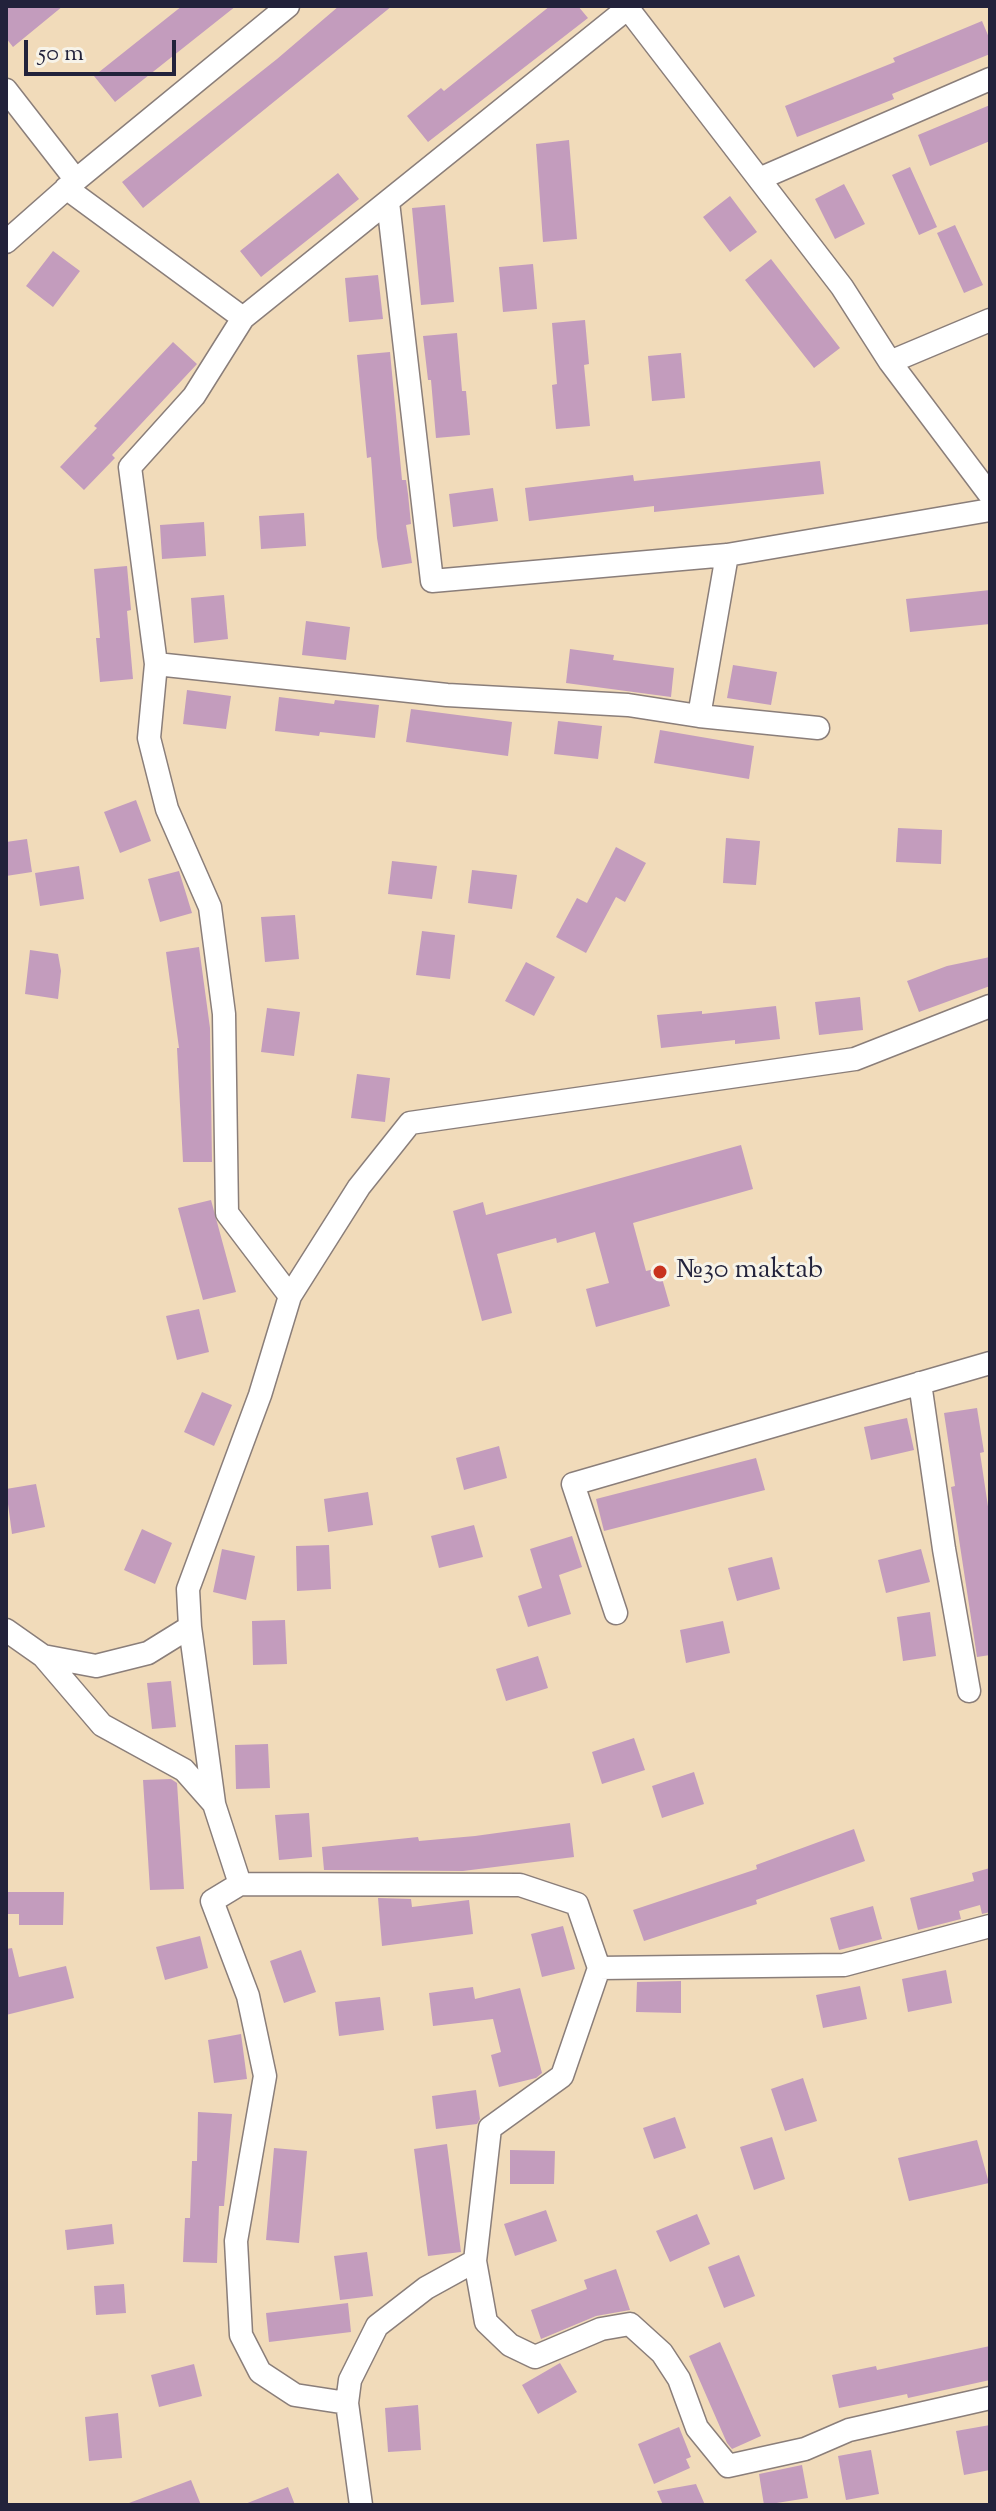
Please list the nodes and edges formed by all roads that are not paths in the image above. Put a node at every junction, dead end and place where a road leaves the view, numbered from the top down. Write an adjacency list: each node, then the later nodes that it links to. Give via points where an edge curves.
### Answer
1 (288, 6): 6 (street)
2 (627, 7): 5 (street); 7 (street)
3 (990, 79): 5 (street)
4 (6, 90): 6 (street)
5 (759, 179): 11 (street, via 842,287)
6 (71, 184): 8 (street); 9 (street)
7 (388, 202): 9 (street); 14 (street, via 432,581)
8 (6, 242)
9 (243, 318): 15 (street, via 194,396 130,467)
10 (990, 320): 11 (street)
11 (890, 362): 12 (street)
12 (990, 495)
13 (990, 510): 14 (street)
14 (727, 555): 16 (street)
15 (156, 664): 16 (street, via 447,695 628,705); 19 (street, via 149,738 167,809 210,907 224,1014 227,1213)
16 (699, 716): 17 (street)
17 (818, 728)
18 (990, 1006): 19 (street, via 855,1059 410,1123 359,1187)
19 (290, 1296): 23 (street, via 260,1395 188,1589)
20 (990, 1363): 21 (street)
21 (920, 1383): 22 (street, via 573,1484); 26 (street)
22 (616, 1613)
23 (190, 1627): 25 (street, via 148,1653 96,1666); 27 (street)
24 (6, 1630): 25 (street)
25 (43, 1656): 27 (street, via 102,1725 184,1770)
26 (969, 1691)
27 (214, 1804): 28 (street)
28 (240, 1884): 30 (street, via 520,1885 577,1904); 33 (street, via 212,1901 248,1996 265,2076 236,2241 241,2335 260,2372 295,2395)
29 (990, 1926): 30 (street, via 844,1965)
30 (599, 1968): 31 (street, via 562,2076 490,2128)
31 (475, 2261): 32 (street, via 486,2322 510,2345 535,2357 601,2329 630,2324 662,2353 679,2379 697,2428 728,2466 805,2449 849,2430); 33 (street, via 426,2288 377,2326 350,2380)
32 (990, 2398)
33 (347, 2403): 34 (street)
34 (361, 2505)

